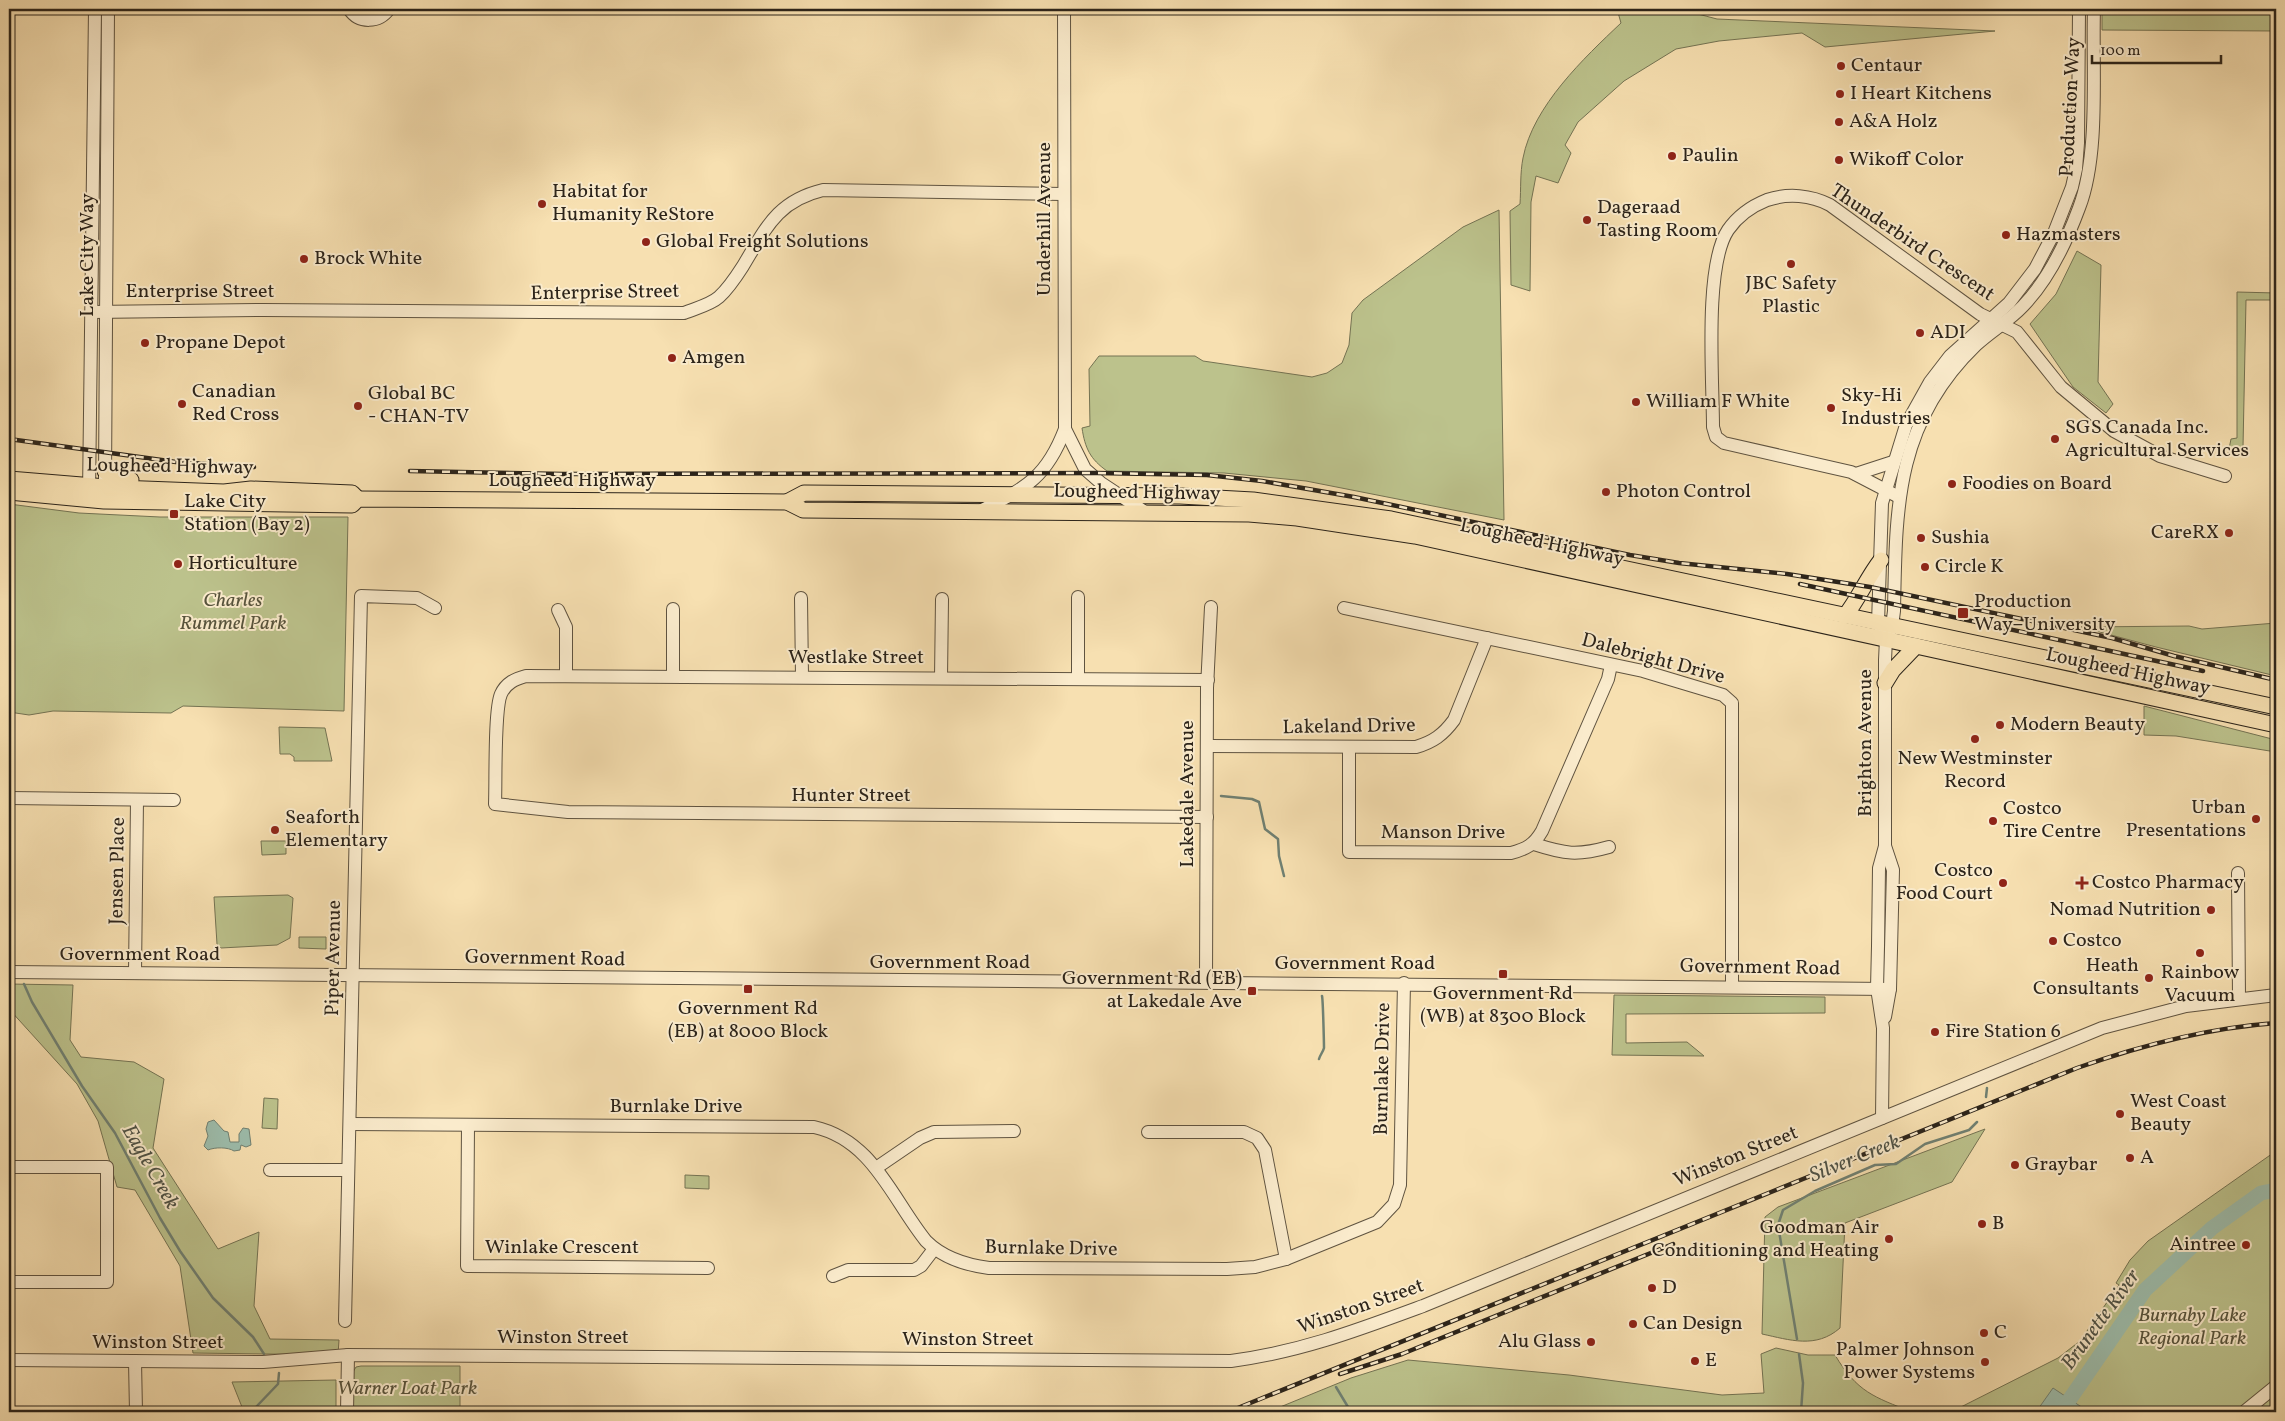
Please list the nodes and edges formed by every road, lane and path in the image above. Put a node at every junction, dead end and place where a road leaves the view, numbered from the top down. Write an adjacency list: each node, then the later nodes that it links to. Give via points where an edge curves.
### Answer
1 (95, 9): 10 (street, Lake City Way)
2 (108, 9): 9 (street, Lake City Way)
3 (349, 9): 4 (street, via 357,17 372,20)
4 (389, 9)
5 (1064, 9): 8 (street, Underhill Avenue)
6 (2079, 9): 11 (street, Production Way, via 2078,143 2072,187 2054,233 2035,269)
7 (2094, 9): 11 (street, Production Way, via 2092,137 2085,190 2070,230 2048,273 2024,306)
8 (1063, 194): 9 (street, Enterprise Street, via 824,190 808,193 788,203 771,219 732,283 719,297 684,313); 12 (street, Underhill Avenue)
9 (107, 311): 10 (street, Enterprise Street); 14 (street, Lake City Way)
10 (92, 312): 21 (street, Lake City Way)
11 (1998, 321): 13 (street, Production Way, via 1960,344 1930,382 1906,425); 15 (street, Thunderbird Crescent, via 1980,314 1824,202 1801,196 1775,198 1753,207 1728,230 1716,259 1714,278 1716,437 1724,443); 16 (street, via 2017,332 2061,387 2114,431 2160,456); 25 (street, Production Way, via 1930,404 1906,462)
12 (1064, 429): 23 (street, Underhill Avenue, via 1052,460 1044,470); 24 (street, Underhill Avenue, via 1085,469)
13 (1893, 462): 15 (street); 19 (street, Production Way)
14 (105, 471): 18 (main road, via 121,480 241,484); 22 (street, Lake City Way)
15 (1856, 474): 19 (street, Thunderbird Crescent)
16 (2226, 476)
17 (9, 478): 21 (main road, Lougheed Highway)
18 (251, 489): 22 (main road, Lougheed Highway); 26 (main road, Lougheed Highway, via 352,493)
19 (1885, 490): 25 (street, Thunderbird Crescent); 30 (street, Production Way)
20 (9, 492): 21 (main road, Lougheed Highway)
21 (89, 493): 22 (main road, Lougheed Highway)
22 (105, 494): 26 (main road, Lougheed Highway, via 352,505)
23 (1011, 495): 24 (main road, Lougheed Highway); 27 (main road, Lougheed Highway, via 804,493); 28 (street, Underhill Avenue)
24 (1120, 496): 29 (street, Underhill Avenue); 39 (main road, Lougheed Highway, via 1253,500 1391,519)
25 (1899, 497): 40 (street, Production Way)
26 (358, 499): 27 (main road, Lougheed Highway)
27 (787, 502): 28 (main road, Lougheed Highway, via 804,510)
28 (980, 512): 29 (main road, Lougheed Highway)
29 (1145, 512): 40 (main road, Lougheed Highway, via 1248,514 1362,526)
30 (1881, 560): 39 (main road); 40 (street, Production Way)
31 (801, 598): 46 (street)
32 (1078, 598): 48 (street)
33 (942, 599): 47 (street)
34 (1211, 607): 49 (street, Lakedale Avenue)
35 (435, 608): 65 (street, Piper Avenue, via 417,598 361,596)
36 (1344, 608): 41 (street, Dalebright Drive)
37 (674, 609): 45 (street)
38 (558, 610): 44 (street, via 566,627)
39 (1845, 616): 40 (main road, Lougheed Highway)
40 (1885, 629): 42 (main road, Lougheed Highway); 50 (street, Brighton Avenue); 51 (main road, Lougheed Highway)
41 (1488, 638): 43 (street, Dalebright Drive); 54 (street, Lakeland Drive, via 1454,720 1445,732 1416,748)
42 (1916, 646): 50 (main road); 52 (main road, Lougheed Highway)
43 (1612, 665): 60 (street, Manson Drive); 68 (street, Dalebright Drive, via 1723,695 1732,703)
44 (566, 675): 45 (street, Westlake Street); 58 (street, Westlake Street, via 526,676 507,685 498,703)
45 (673, 676): 46 (street, Westlake Street)
46 (802, 677): 47 (street, Westlake Street)
47 (941, 678): 48 (street, Westlake Street)
48 (1078, 678): 49 (street, Westlake Street)
49 (1208, 680): 53 (street, Lakedale Avenue)
50 (1885, 683): 69 (street, Brighton Avenue, via 1885,846 1879,868)
51 (2276, 707)
52 (2276, 725)
53 (1207, 746): 54 (street, Lakeland Drive); 59 (street, Lakedale Avenue)
54 (1350, 748): 60 (street, Manson Drive, via 1349,852 1511,853)
55 (9, 798): 56 (street, Jensen Place)
56 (137, 800): 57 (street, Jensen Place); 64 (street, Jensen Place)
57 (174, 800)
58 (496, 804): 59 (street, Hunter Street, via 568,812)
59 (1207, 817): 66 (street, Lakedale Avenue)
60 (1534, 844): 61 (street, via 1558,853 1586,854)
61 (1609, 847)
62 (2238, 872): 71 (street)
63 (9, 972): 64 (street, Government Road)
64 (135, 973): 65 (street, Government Road)
65 (353, 975): 66 (street, Government Road); 73 (street, Piper Avenue)
66 (1206, 982): 67 (street, Government Road)
67 (1404, 983): 68 (street, Government Road); 82 (street, Burnlake Drive, via 1400,1185 1397,1198 1391,1210 1378,1222)
68 (1732, 986): 69 (street, Government Road)
69 (1884, 988): 72 (street, Brighton Avenue)
70 (2276, 996): 71 (street, Winston Street)
71 (2239, 998): 72 (street, Winston Street, via 2162,1012 2102,1028)
72 (1882, 1118): 87 (street, Winston Street, via 1423,1306 1326,1342 1275,1355 1231,1361)
73 (350, 1124): 74 (street, Burnlake Drive); 80 (street, Piper Avenue)
74 (468, 1125): 78 (street, Burnlake Drive, via 814,1127 847,1139); 83 (street, Winlake Crescent, via 467,1266)
75 (1014, 1131): 78 (street, via 934,1132)
76 (1148, 1132): 82 (street, via 1244,1132 1257,1138 1264,1150)
77 (9, 1167): 85 (street, via 107,1167 107,1282)
78 (876, 1168): 81 (street, Burnlake Drive)
79 (270, 1170): 80 (street)
80 (348, 1170): 86 (street, Piper Avenue)
81 (934, 1249): 82 (street, Burnlake Drive, via 963,1263 989,1268 1227,1269 1255,1267); 84 (street, via 914,1270 848,1270)
82 (1286, 1259)
83 (708, 1268)
84 (833, 1276)
85 (9, 1282)
86 (345, 1321)
87 (348, 1355): 89 (street, Winston Street, via 263,1362); 92 (street)
88 (9, 1360): 89 (street, Winston Street)
89 (135, 1361): 91 (street)
90 (2276, 1386): 93 (street)
91 (136, 1412)
92 (347, 1412)
93 (2244, 1412)

